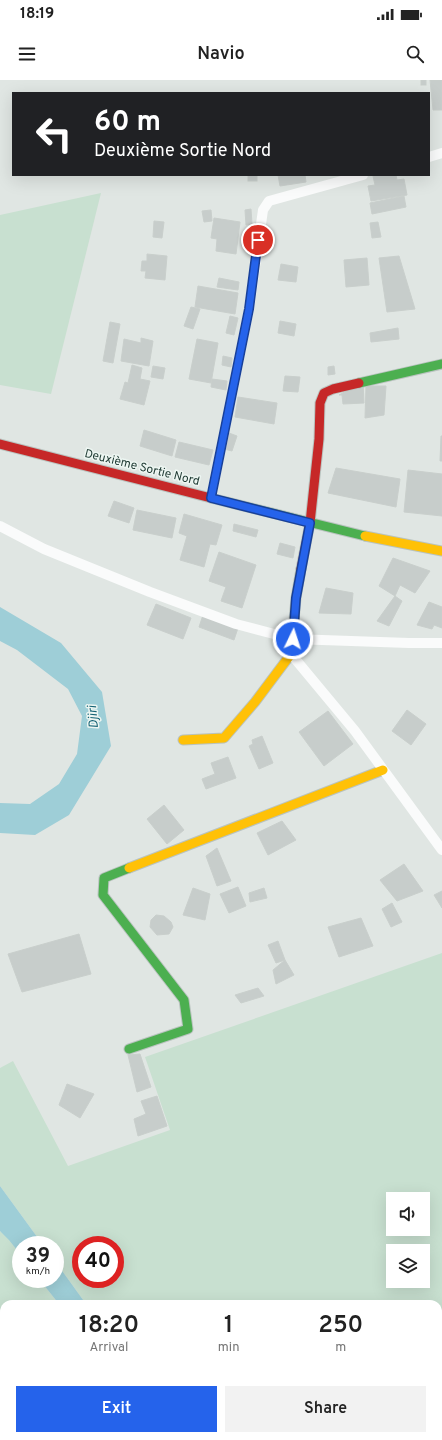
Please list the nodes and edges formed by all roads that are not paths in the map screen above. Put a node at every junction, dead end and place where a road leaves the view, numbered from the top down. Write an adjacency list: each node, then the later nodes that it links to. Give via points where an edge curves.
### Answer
1 (442, 153): 2 (street)
2 (430, 156)
3 (359, 176): 6 (street, via 269,201 263,210 249,309)
4 (442, 364): 7 (street, via 324,393 320,403)
5 (0, 444): 6 (street, Deuxième Sortie Nord)
6 (211, 498): 7 (street, Deuxième Sortie Nord)
7 (310, 523): 9 (street, Deuxième Sortie Nord); 10 (street, via 296,598)
8 (0, 526): 10 (street, via 44,549 150,592 236,624)
9 (442, 551)
10 (293, 639): 11 (street); 12 (street)
11 (442, 643)
12 (291, 654): 13 (street, via 224,738); 14 (street, via 355,731)
13 (183, 740)
14 (383, 770): 15 (street); 16 (street, via 104,878 103,895 184,1000 188,1029)
15 (442, 850)
16 (129, 1049)

